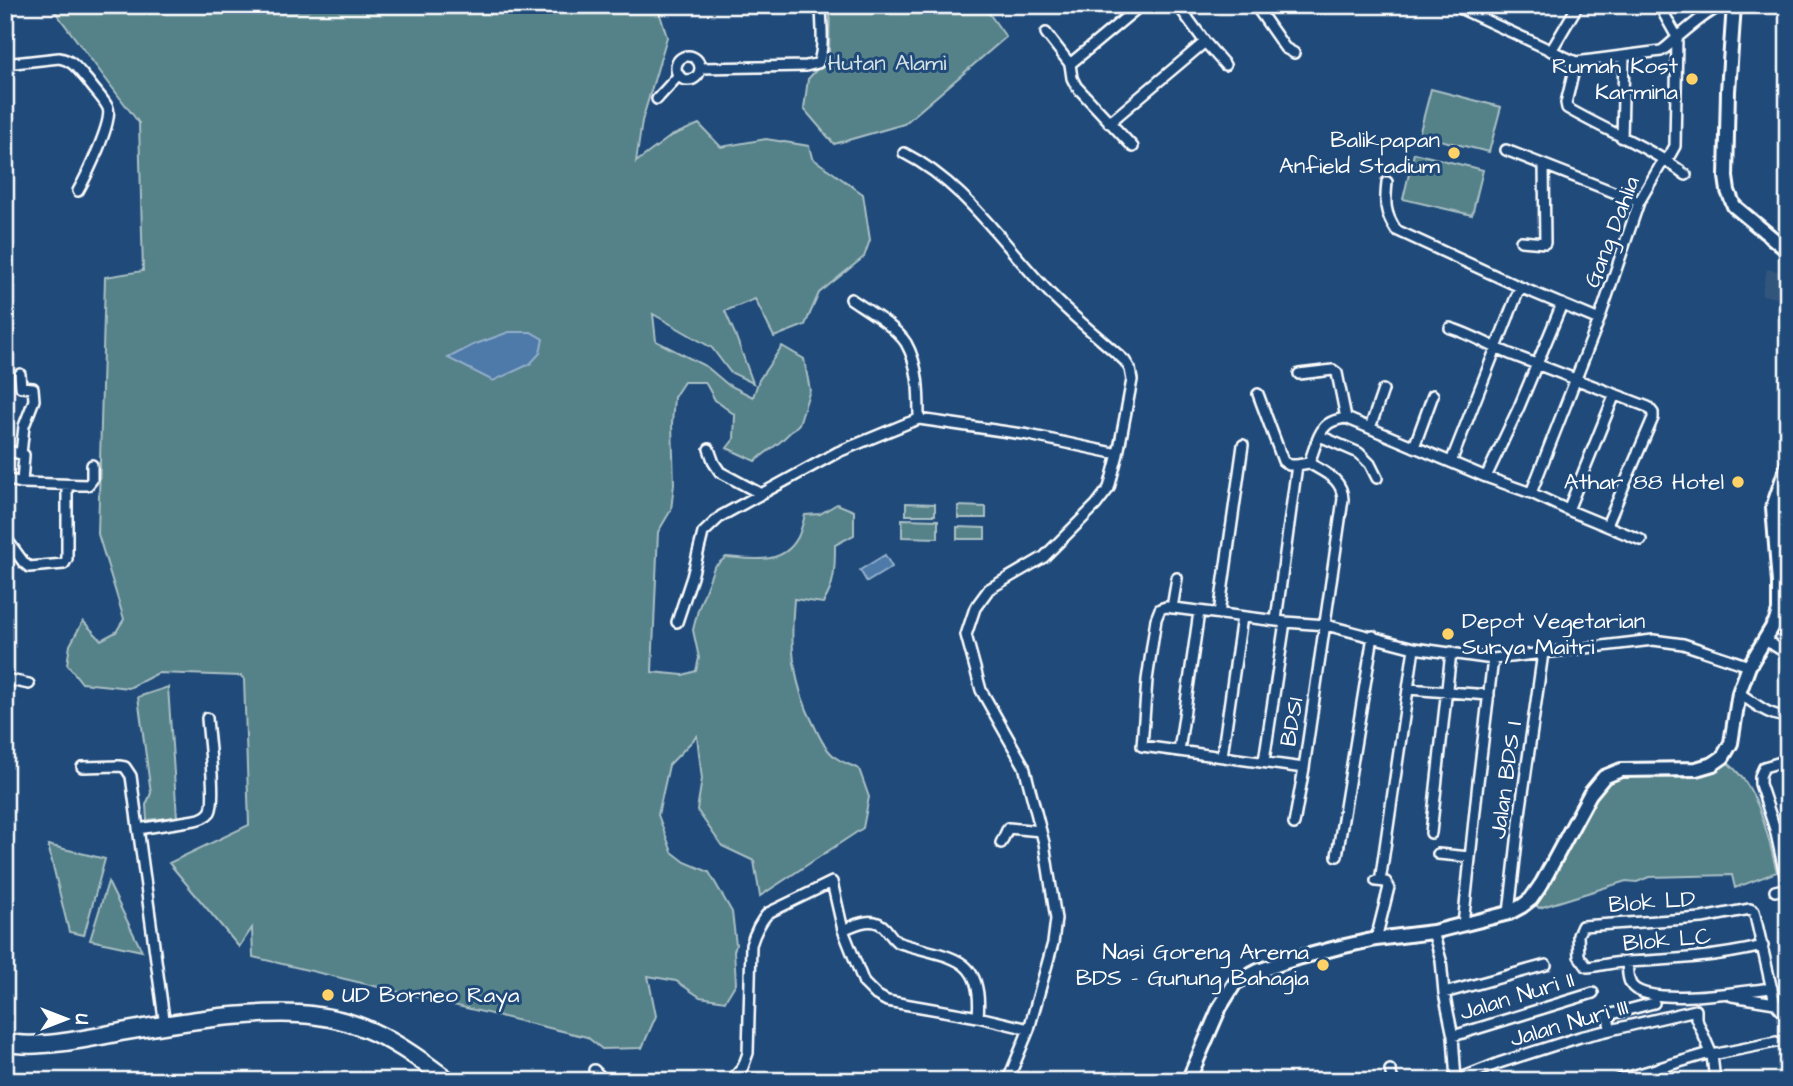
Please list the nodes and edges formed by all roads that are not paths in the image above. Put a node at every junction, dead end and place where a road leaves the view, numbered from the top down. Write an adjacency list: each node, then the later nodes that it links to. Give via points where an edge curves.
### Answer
1 (821, 5): 20 (street, via 818,62)
2 (1141, 5): 18 (street)
3 (1178, 5): 12 (street)
4 (1255, 5): 14 (street)
5 (1578, 5): 13 (street)
6 (1658, 5): 11 (street)
7 (1734, 5): 35 (street, via 1728,191 1734,206)
8 (1717, 6): 11 (street)
9 (1457, 7): 13 (street)
10 (1046, 33): 18 (street)
11 (1677, 37): 15 (street, via 1661,51); 28 (street, Gang Dahlia, via 1675,146)
12 (1205, 42): 19 (street); 23 (street)
13 (1551, 51): 16 (street)
14 (1293, 53)
15 (1625, 56): 16 (street); 24 (street)
16 (1576, 62): 24 (street, via 1567,108)
17 (5, 64): 32 (street, via 66,59 107,106 100,142)
18 (1070, 64): 23 (street, via 1076,86)
19 (1225, 65)
20 (700, 68): 21 (street, via 692,79); 21 (street, via 695,58 685,56 677,64)
21 (678, 75): 22 (street)
22 (657, 99)
23 (1109, 123): 25 (street)
24 (1622, 138): 28 (street)
25 (1133, 147)
26 (1506, 150): 29 (street)
27 (904, 153): 59 (street, via 951,184 1046,290 1125,360 1132,380)
28 (1665, 159): 30 (street); 33 (street, Gang Dahlia)
29 (1544, 165): 33 (street); 34 (street, via 1544,248)
30 (1686, 175)
31 (1387, 182): 36 (street, via 1387,217 1396,230)
32 (78, 191)
33 (1639, 202): 39 (street, Gang Dahlia)
34 (1521, 241)
35 (1788, 251)
36 (1520, 288): 38 (street); 41 (street)
37 (850, 299): 51 (street, via 905,342 919,388)
38 (1562, 304): 39 (street); 42 (street)
39 (1599, 320): 45 (street, Gang Dahlia)
40 (1450, 328): 41 (street)
41 (1496, 349): 42 (street); 60 (street)
42 (1536, 365): 45 (street); 65 (street)
43 (20, 374): 58 (street, via 21,387 33,388 34,397)
44 (1299, 374): 50 (street, via 1337,373)
45 (1576, 379): 48 (street); 70 (street, Gang Dahlia)
46 (1383, 390): 52 (street)
47 (1258, 394): 64 (street, via 1283,461)
48 (1615, 394): 72 (street); 73 (street, via 1648,407 1653,418)
49 (1433, 395): 55 (street)
50 (1346, 418): 52 (street); 53 (street, via 1326,425)
51 (919, 419): 59 (street); 71 (street, via 861,441)
52 (1370, 428): 55 (street)
53 (1320, 436): 61 (street); 66 (street, via 1359,453)
54 (1243, 445): 80 (street)
55 (1414, 447): 60 (street)
56 (709, 449): 71 (street, via 720,472)
57 (5, 450): 58 (street)
58 (21, 454): 68 (street)
59 (1118, 454): 111 (street, via 1109,488 1096,505 1044,557 989,589 975,608 966,635 981,690 1024,766)
60 (1451, 462): 65 (street)
61 (1310, 463): 64 (street); 84 (street, BDS1, via 1339,482 1343,490)
62 (1788, 463): 76 (street, via 1773,507)
63 (92, 465): 69 (street, via 89,485)
64 (1297, 465): 82 (street)
65 (1486, 477): 70 (street)
66 (1377, 478)
67 (5, 479): 68 (street)
68 (22, 483): 69 (street)
69 (67, 485): 74 (street, via 64,564 29,567)
70 (1531, 493): 72 (street)
71 (761, 494): 83 (street, via 721,516 703,533)
72 (1568, 510): 73 (street)
73 (1607, 525): 75 (street)
74 (5, 537)
75 (1641, 540)
76 (1782, 552): 86 (street, via 1779,611)
77 (1177, 578): 78 (street)
78 (1172, 608): 79 (street); 101 (street, via 1160,609 1156,619 1141,744)
79 (1199, 612): 80 (street); 101 (street)
80 (1219, 614): 81 (street)
81 (1242, 617): 82 (street); 102 (street)
82 (1280, 621): 84 (street); 103 (street)
83 (677, 622)
84 (1326, 625): 85 (street); 106 (street, BDS1)
85 (1373, 636): 87 (street); 115 (street)
86 (1765, 640): 90 (street); 92 (street)
87 (1414, 648): 88 (street); 95 (street)
88 (1451, 652): 91 (street); 96 (street)
89 (1543, 653): 91 (street); 92 (street, via 1653,640 1683,644); 119 (street, Jalan BDS I)
90 (1788, 654)
91 (1493, 659): 98 (street)
92 (1749, 666): 97 (street)
93 (5, 679): 94 (street)
94 (29, 684)
95 (1408, 689): 96 (street); 123 (street, via 1379,878 1389,887)
96 (1447, 693): 98 (street); 112 (street)
97 (1739, 694): 99 (street, via 1773,715); 119 (street, via 1731,743 1724,757 1696,769 1621,771 1604,777 1590,794 1542,883 1531,898)
98 (1489, 695): 116 (street)
99 (1788, 716)
100 (207, 718): 109 (street, via 211,811 195,820)
101 (1179, 751): 102 (street)
102 (1222, 756): 103 (street)
103 (1264, 761): 106 (street)
104 (1788, 761): 110 (street, via 1764,767 1760,776)
105 (82, 767): 109 (street, via 125,767 132,780)
106 (1304, 768): 107 (street, BDS1)
107 (1293, 824)
108 (1788, 826): 110 (street)
109 (138, 828): 136 (street)
110 (1775, 829): 117 (street)
111 (1041, 831): 113 (street, via 1008,828); 137 (street, via 1056,919)
112 (1431, 833)
113 (1001, 844)
114 (1438, 854): 116 (street)
115 (1337, 856)
116 (1470, 857): 120 (street)
117 (1788, 888): 118 (street)
118 (1775, 891)
119 (1509, 913): 120 (street)
120 (1463, 925): 122 (street)
121 (843, 930): 135 (street, via 863,983 876,995 887,1001); 135 (street, via 876,922 897,942 958,961 976,981); 150 (street, via 832,881 768,913 751,945 748,1053)
122 (1433, 932): 123 (street); 129 (street)
123 (1376, 939): 152 (street, via 1294,959 1235,983)
124 (1763, 946): 125 (street, Blok LD, via 1750,909 1702,918 1582,926); 126 (street, Blok LC, via 1727,954); 128 (street)
125 (1579, 956): 126 (street, Blok LC, via 1587,967)
126 (1627, 962): 131 (street, via 1629,982 1636,990 1655,995)
127 (1546, 965): 129 (street)
128 (1772, 988): 131 (street); 133 (street)
129 (1444, 993): 139 (street)
130 (1593, 993): 139 (street, Jalan Nuri II)
131 (1719, 994): 133 (street)
132 (1654, 1003): 138 (street, via 1608,1015)
133 (1775, 1003): 134 (street)
134 (1788, 1011)
135 (978, 1017): 137 (street)
136 (165, 1027): 140 (highway, via 40,1044); 142 (highway, via 64,1049); 147 (highway, via 288,1020 315,1023 382,1046); 148 (highway, via 259,1013 315,1014 371,1031)
137 (1029, 1028): 151 (street)
138 (1610, 1030): 143 (street, Jalan Nuri III, via 1696,1010); 146 (street, Jalan Nuri III)
139 (1453, 1036): 146 (street)
140 (5, 1042)
141 (1776, 1042): 143 (street)
142 (5, 1051)
143 (1711, 1054): 154 (street); 155 (street)
144 (594, 1070): 149 (street)
145 (1390, 1070): 153 (street)
146 (1456, 1080)
147 (433, 1081)
148 (449, 1081)
149 (605, 1081)
150 (731, 1081)
151 (1006, 1081)
152 (1188, 1081)
153 (1393, 1081)
154 (1615, 1081)
155 (1715, 1081)

